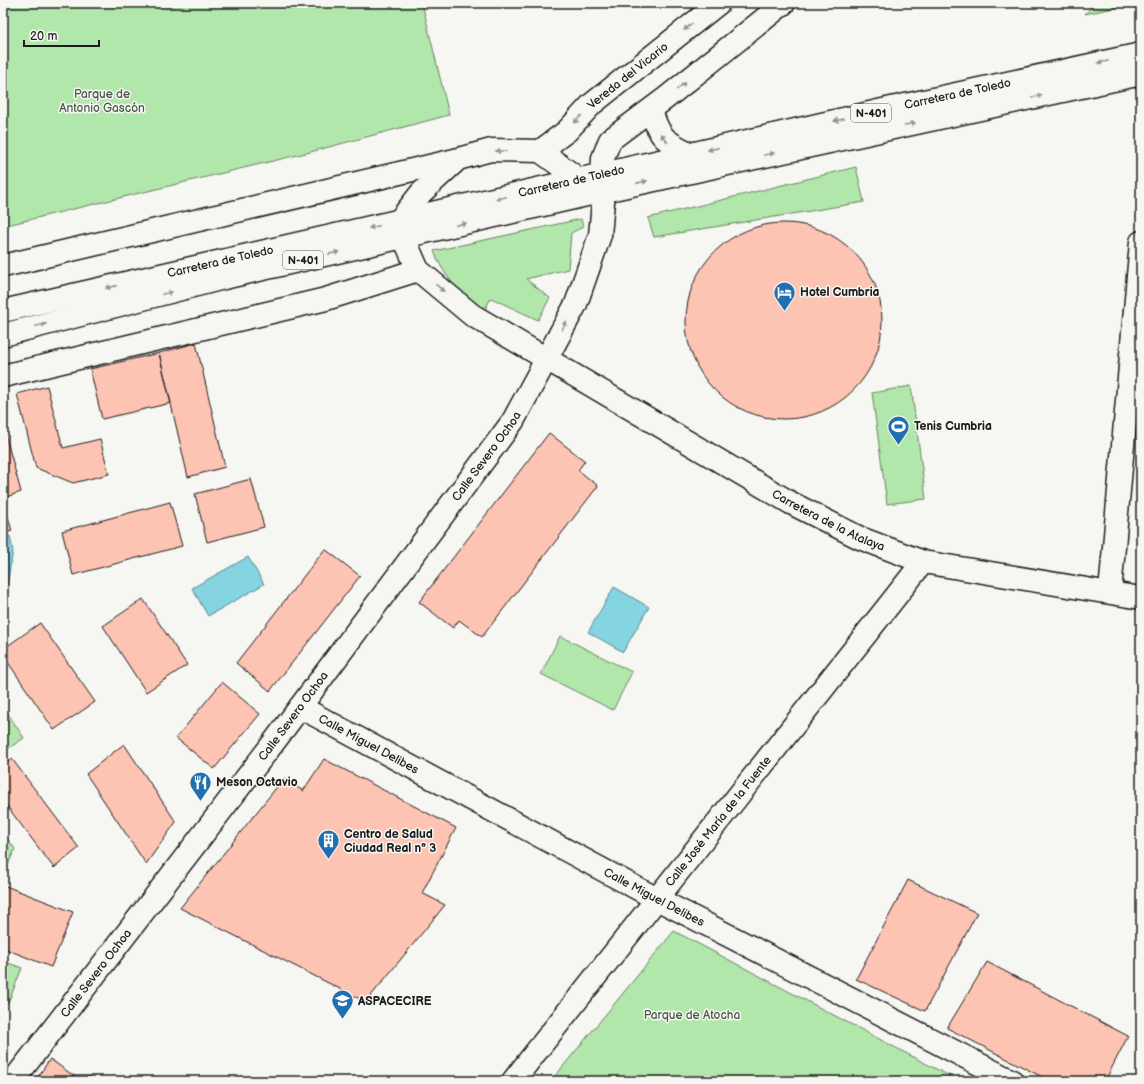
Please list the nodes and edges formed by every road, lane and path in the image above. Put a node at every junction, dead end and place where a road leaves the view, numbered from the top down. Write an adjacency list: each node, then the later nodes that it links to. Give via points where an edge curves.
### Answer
1 (719, 3): 6 (main road, Vereda del Vicario, one-way to 6, via 592,104 567,130)
2 (784, 3): 5 (main road, one-way to 2)
3 (1141, 54): 7 (main road, Carretera de Toledo / N-401, one-way to 7)
4 (1141, 74): 10 (main road, N-401, one-way to 4)
5 (650, 110): 7 (main road, one-way to 5, via 666,142 655,127); 10 (main road, Calle Severo Ochoa, via 610,140 603,158)
6 (540, 151): 8 (main road, one-way to 8, via 491,150); 9 (main road)
7 (691, 154): 10 (main road, Carretera de Toledo / N-401)
8 (458, 159): 11 (main road, via 421,193); 13 (main road)
9 (580, 180): 10 (main road, Carretera de Toledo / N-401); 11 (main road, Carretera de Toledo / N-401, one-way to 11)
10 (603, 183): 11 (main road, N-401, one-way to 10); 17 (main road, Calle Severo Ochoa, one-way to 10, via 576,304 600,235)
11 (402, 229): 14 (main road); 15 (main road, Carretera de Toledo / N-401, one-way to 15); 16 (main road, N-401, one-way to 11)
12 (1141, 242): 20 (main road)
13 (3, 266)
14 (418, 270): 17 (main road, Carretera de la Atalaya, one-way to 17, via 472,315); 18 (main road, via 326,299)
15 (3, 311)
16 (3, 335)
17 (546, 360): 19 (main road, Carretera de la Atalaya, via 791,503 860,538); 22 (main road, Calle Severo Ochoa, via 513,421)
18 (3, 376)
19 (922, 562): 20 (main road, Carretera de la Atalaya); 23 (main road, Calle José María de la Fuente)
20 (1110, 592): 21 (main road, Carretera de la Atalaya)
21 (1141, 598)
22 (300, 707): 23 (main road, Calle Miguel Delibes); 24 (main road, Calle Severo Ochoa)
23 (657, 899): 25 (main road, Calle José María de la Fuente); 26 (main road, Calle Miguel Delibes)
24 (13, 1081)
25 (513, 1081)
26 (1012, 1081)

